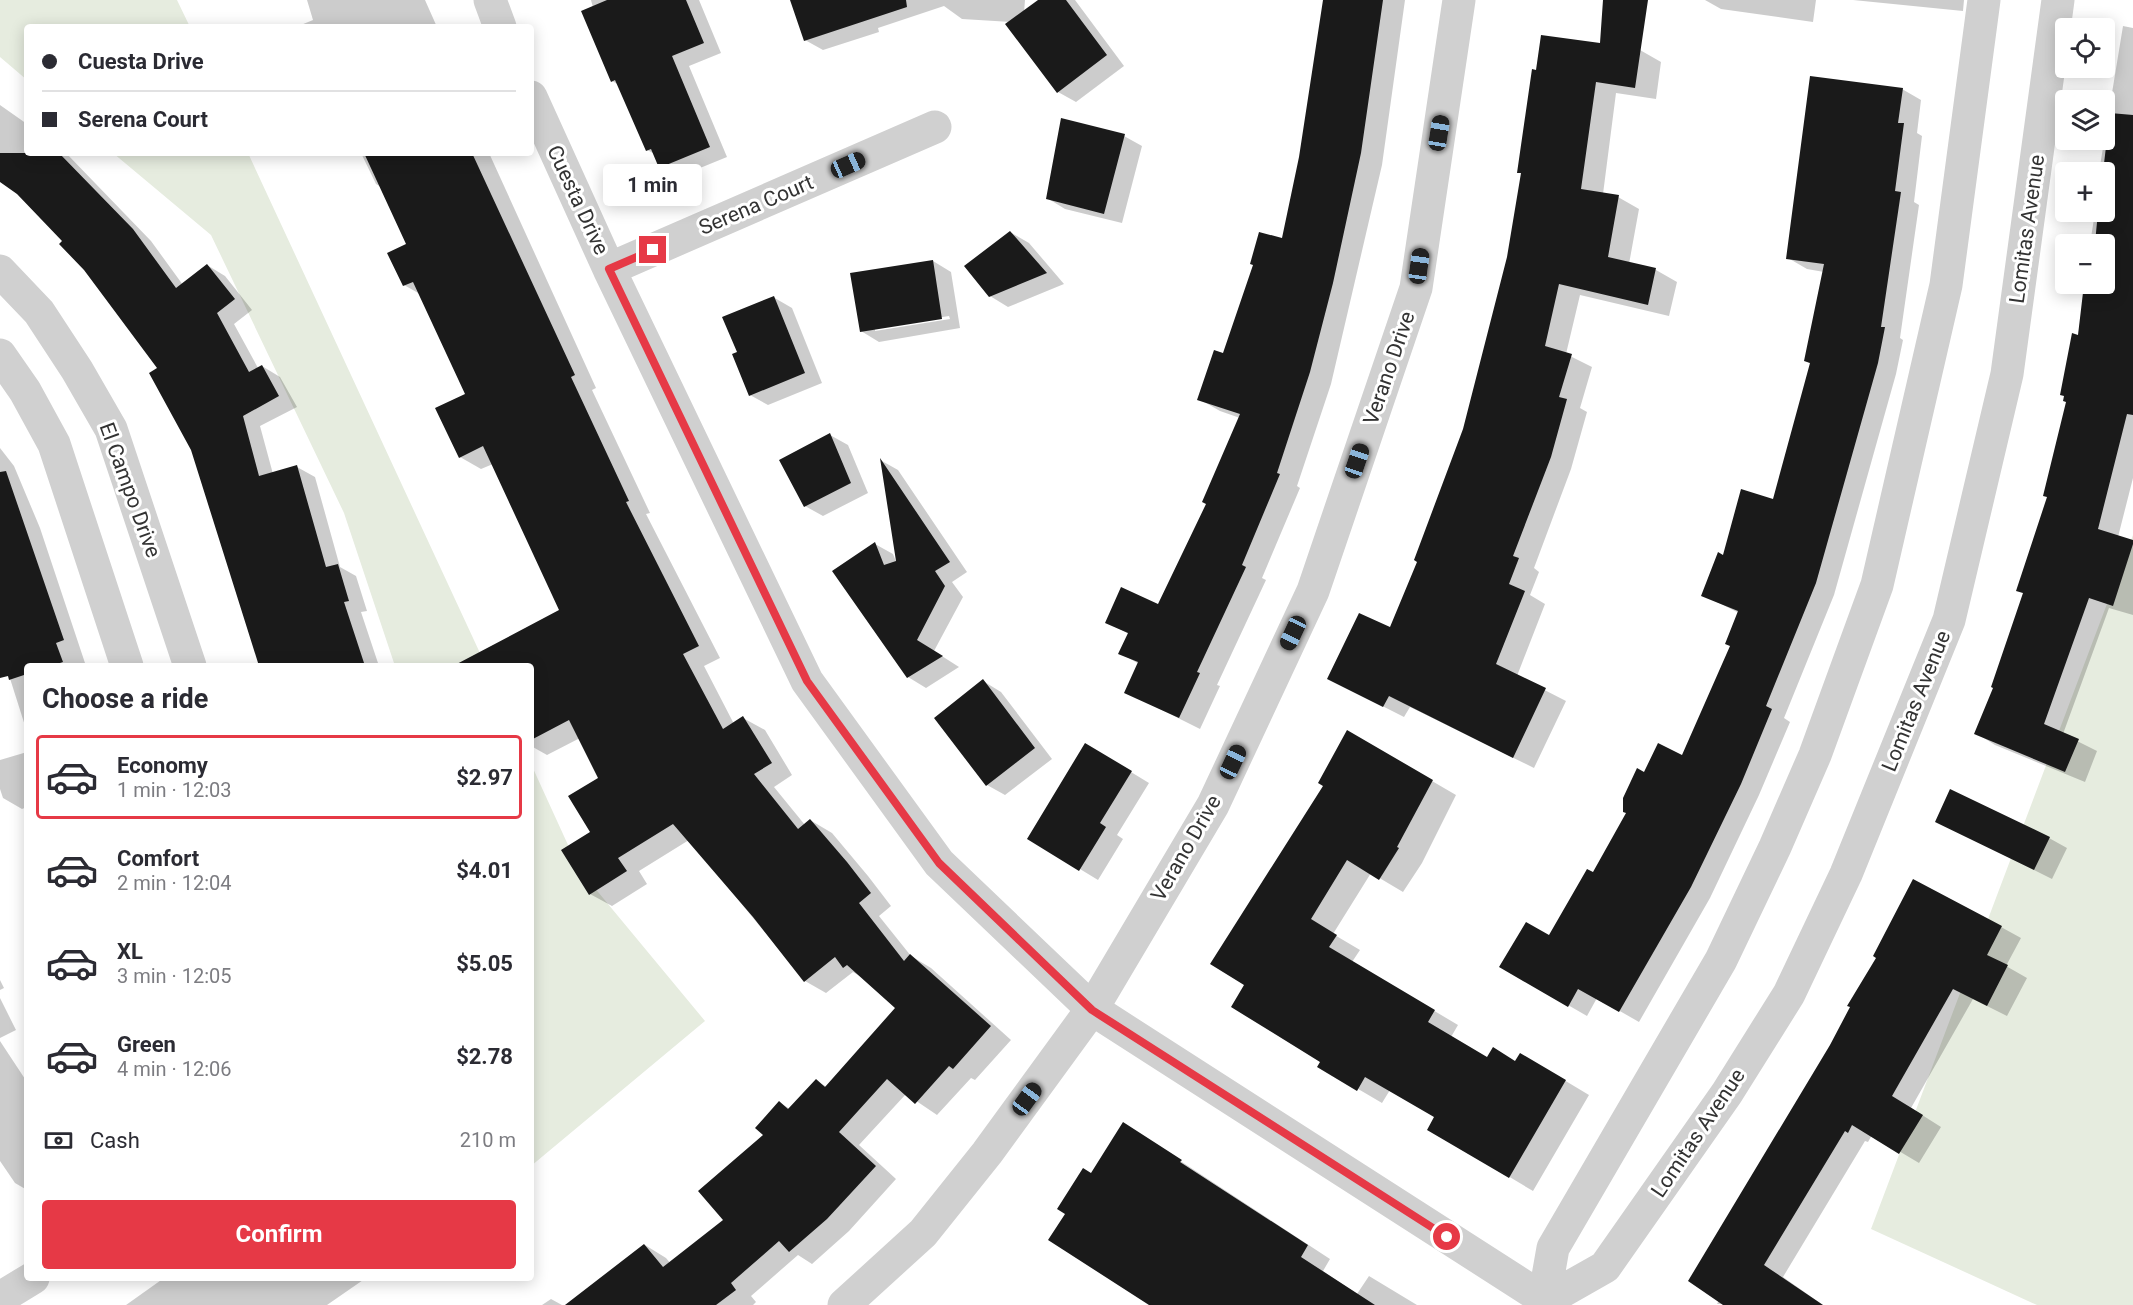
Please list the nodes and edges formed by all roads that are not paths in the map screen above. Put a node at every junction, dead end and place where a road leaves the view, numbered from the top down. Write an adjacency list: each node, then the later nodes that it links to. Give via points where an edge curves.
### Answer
1 (490, 0): 5 (street)
2 (1459, 0): 13 (street, Verano Drive, via 1416,288 1313,591 1213,805)
3 (1984, 0): 16 (street, via 1946,285 1878,585 1815,755 1722,960 1553,1248)
4 (2058, 0): 16 (street, Lomitas Avenue, via 2007,374 1949,620 1846,874 1789,994 1727,1093 1605,1267)
5 (499, 24)
6 (534, 104): 8 (street, Cuesta Drive)
7 (935, 127): 8 (street, Serena Court)
8 (609, 269): 13 (street, Cuesta Drive, via 807,681 939,863)
9 (0, 272): 12 (street, El Campo Drive, via 39,312 111,429)
10 (0, 355): 11 (street, via 54,444)
11 (127, 663)
12 (189, 663)
13 (1092, 1010): 16 (street, Cuesta Drive); 17 (street, Verano Drive, via 923,1233)
14 (28, 1281): 15 (street)
15 (0, 1298)
16 (1547, 1304)
17 (844, 1305)

